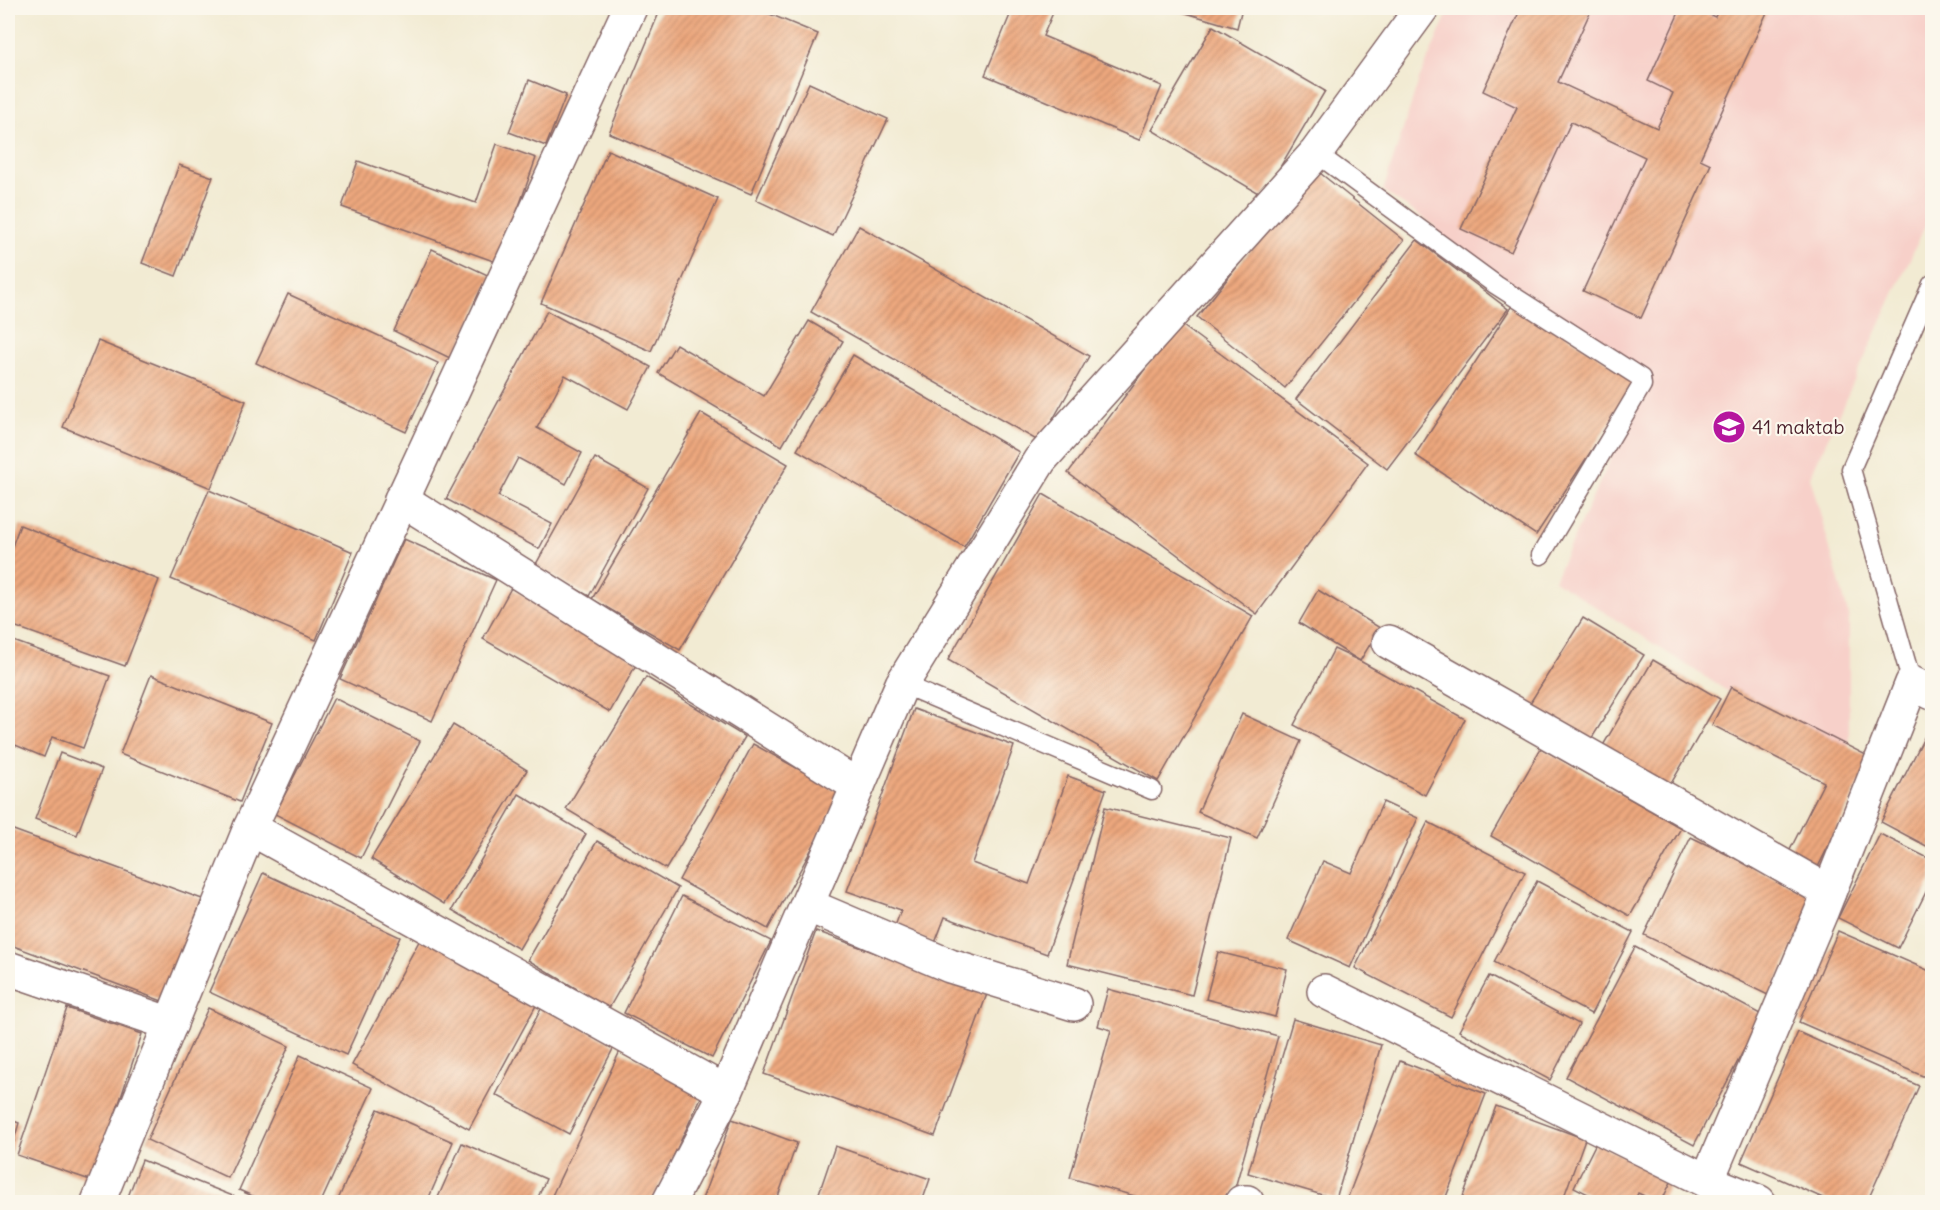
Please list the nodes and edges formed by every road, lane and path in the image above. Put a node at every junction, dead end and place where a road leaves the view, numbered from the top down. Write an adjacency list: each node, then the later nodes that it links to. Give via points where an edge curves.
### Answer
1 (630, 8): 5 (street)
2 (1422, 8): 3 (street)
3 (1316, 153): 6 (lane, via 1496,285 1641,378 1642,385); 8 (street, via 1040,460)
4 (1932, 284): 9 (lane, via 1851,469)
5 (401, 499): 10 (street); 12 (street)
6 (1541, 555)
7 (1389, 642): 13 (street)
8 (902, 684): 10 (street); 11 (lane)
9 (1922, 688): 13 (street)
10 (858, 786): 14 (street)
11 (1152, 790)
12 (250, 828): 18 (street); 19 (street)
13 (1829, 892): 20 (street)
14 (807, 905): 17 (street, via 950,966); 19 (street)
15 (8, 968): 18 (street)
16 (1324, 991): 20 (street)
17 (1074, 1004)
18 (171, 1024): 21 (street)
19 (726, 1092): 22 (street)
20 (1714, 1190): 25 (street)
21 (98, 1203)
22 (669, 1203)
23 (1242, 1203): 24 (street)
24 (1247, 1203)
25 (1759, 1203)

